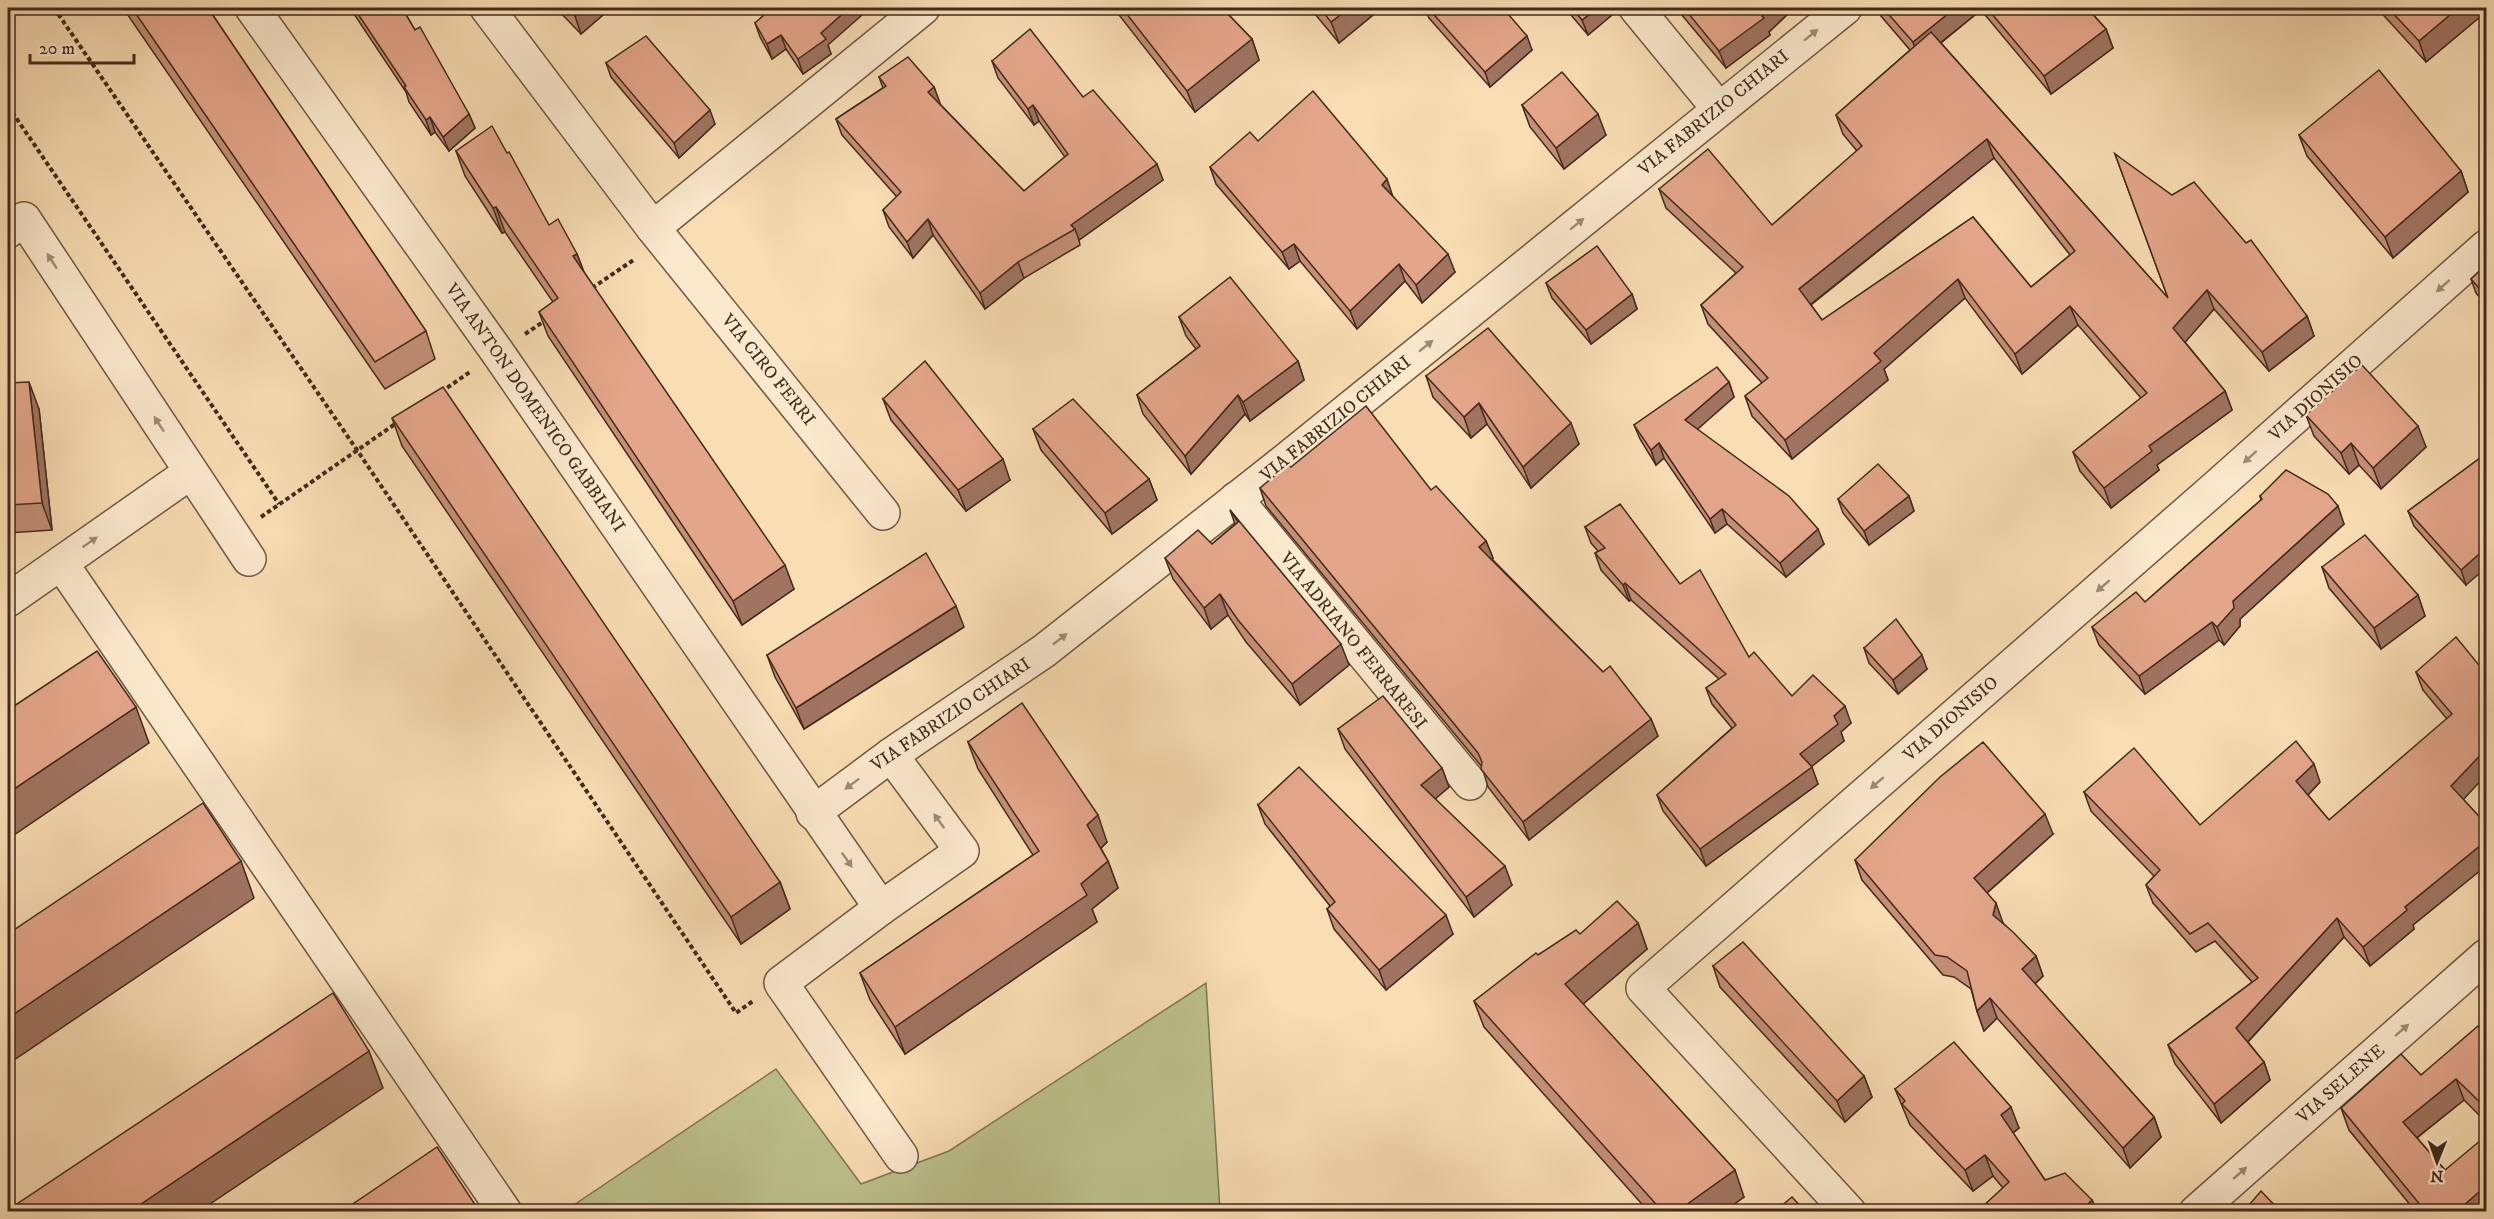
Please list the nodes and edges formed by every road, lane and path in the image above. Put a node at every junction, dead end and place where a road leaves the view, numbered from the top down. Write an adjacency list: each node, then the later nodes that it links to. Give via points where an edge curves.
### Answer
1 (54, 8): 17 (path)
2 (252, 8): 14 (street, VIA ANTON DOMENICO GABBIANI)
3 (487, 8): 10 (street, VIA CIRO FERRI)
4 (923, 8): 10 (street)
5 (1636, 8): 8 (street)
6 (1845, 8): 8 (street, VIA FABRIZIO CHIARI, one-way to 6)
7 (8, 107): 20 (path)
8 (1719, 109): 19 (street, VIA FABRIZIO CHIARI, one-way to 8)
9 (16, 225): 18 (street, one-way to 9)
10 (658, 234): 12 (path); 21 (street, VIA CIRO FERRI)
11 (2487, 247): 33 (street, VIA DIONISIO, one-way to 33, via 1643,988)
12 (585, 293)
13 (546, 320): 14 (path)
14 (498, 353): 15 (path); 27 (street, VIA ANTON DOMENICO GABBIANI)
15 (432, 398)
16 (404, 418): 17 (path)
17 (357, 450): 20 (path); 30 (path, via 736,1013)
18 (191, 472): 22 (street); 23 (street, one-way to 18)
19 (1236, 499): 25 (street, VIA FABRIZIO CHIARI, one-way to 19, via 1044,651); 26 (street, VIA ADRIANO FERRARESI)
20 (279, 504): 22 (path)
21 (882, 513)
22 (241, 548)
23 (60, 563): 24 (street); 32 (street)
24 (8, 600)
25 (891, 755): 27 (street, VIA FABRIZIO CHIARI, one-way to 27); 28 (street, one-way to 25, via 962,851)
26 (1470, 783)
27 (813, 813): 28 (street, VIA ANTON DOMENICO GABBIANI, one-way to 28)
28 (881, 908): 30 (street)
29 (2487, 956): 34 (street, VIA SELENE, one-way to 29)
30 (781, 983): 31 (street)
31 (901, 1156)
32 (505, 1212)
33 (1850, 1212)
34 (2196, 1212)

